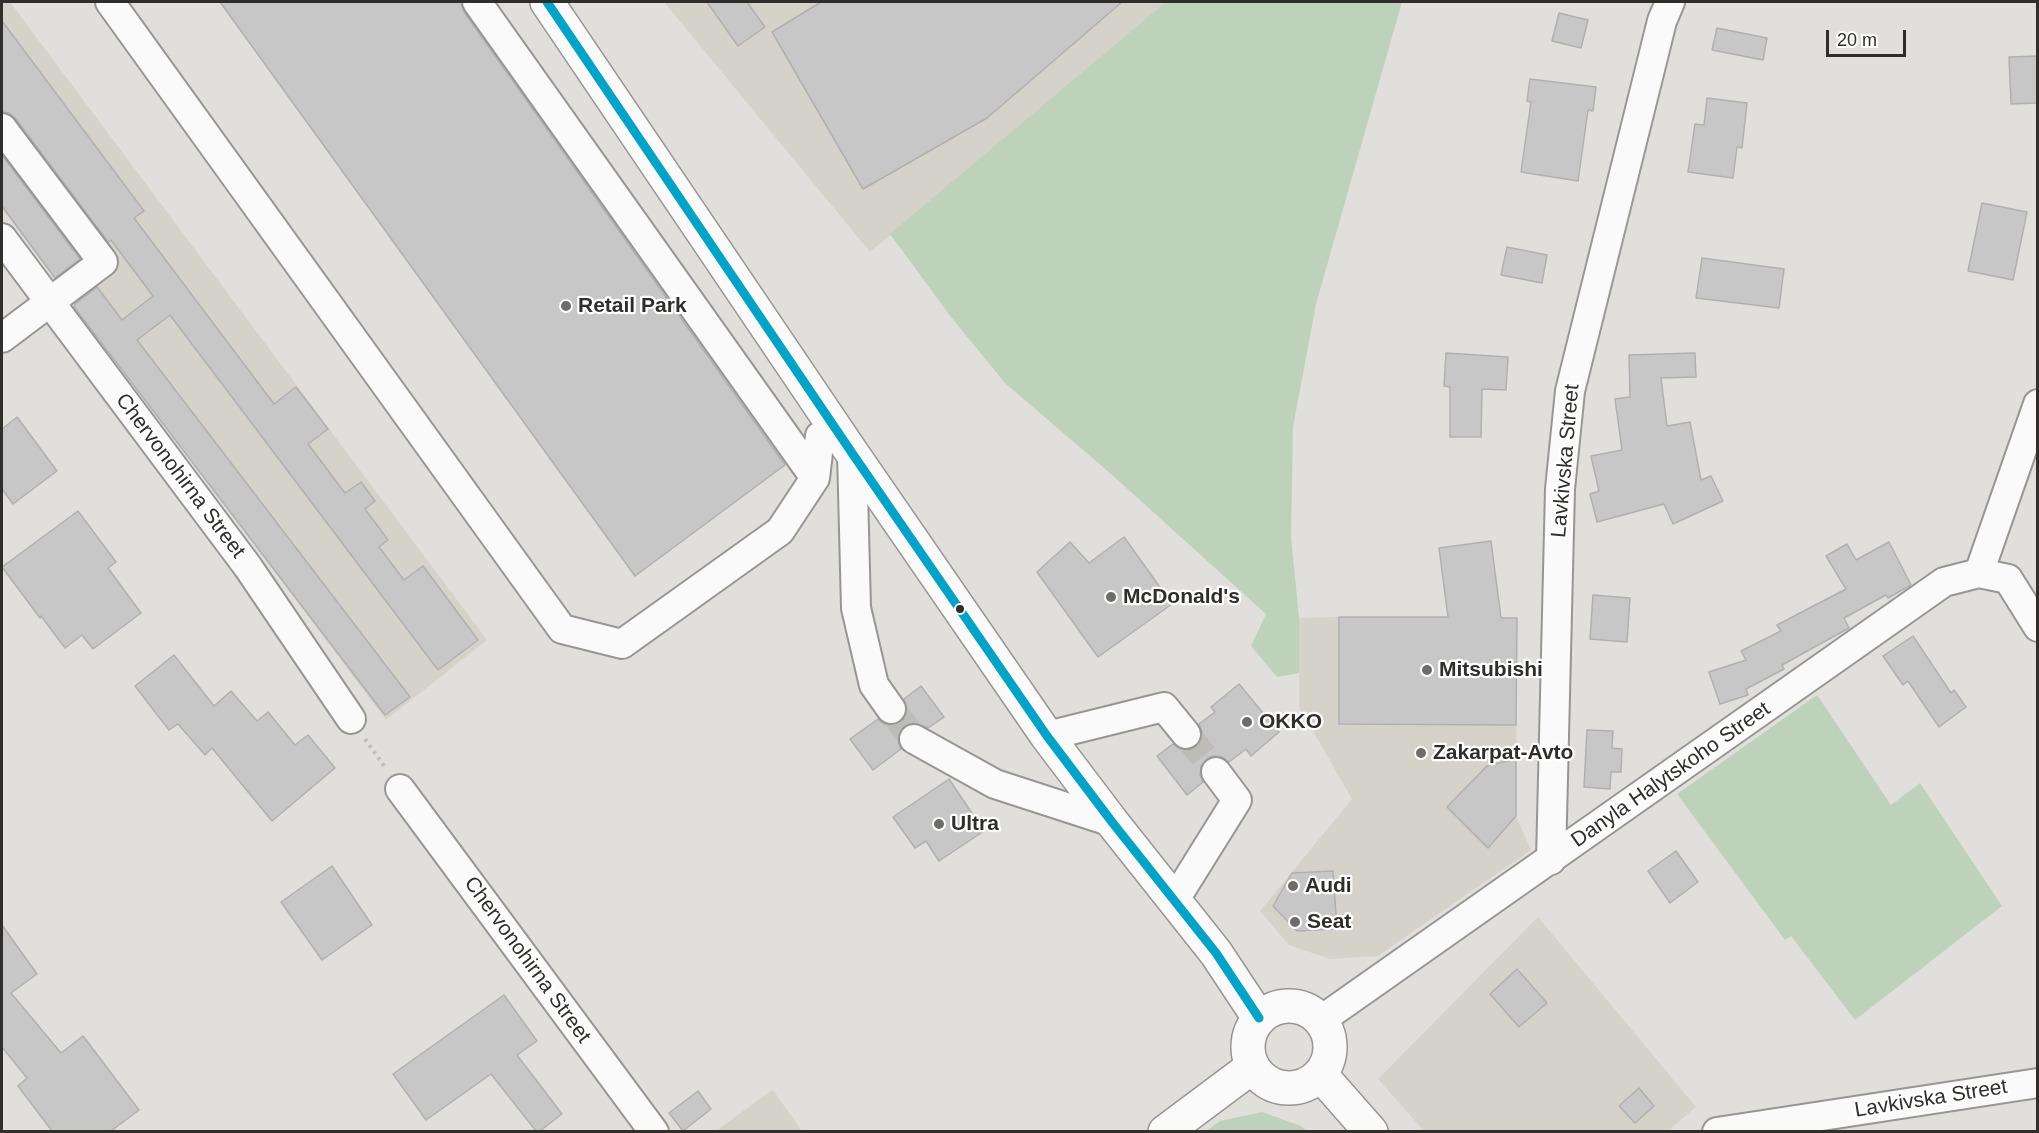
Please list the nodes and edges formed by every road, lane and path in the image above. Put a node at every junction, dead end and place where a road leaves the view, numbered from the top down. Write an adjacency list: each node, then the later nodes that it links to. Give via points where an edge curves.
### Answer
1 (110, 2): 11 (street, via 562,628 622,644 780,531)
2 (477, 2): 11 (street)
3 (547, 2): 10 (main road)
4 (1670, 2): 22 (street, Lavkivska Street, via 1662,21 1570,391 1560,489)
5 (2, 128): 7 (street, via 103,262)
6 (2, 238): 7 (street, Chervonohirna Street)
7 (49, 302): 8 (street); 15 (street, Chervonohirna Street, via 248,567)
8 (2, 338)
9 (2037, 404): 12 (street)
10 (844, 441): 11 (street, via 820,436); 14 (street, via 856,608 874,685); 17 (main road)
11 (815, 477)
12 (1979, 573): 13 (street, via 2008,579); 22 (street, Danyla Halytskoho Street, via 1944,582)
13 (2037, 627)
14 (891, 709)
15 (351, 719): 20 (path)
16 (1186, 734): 17 (street, via 1164,707)
17 (1047, 735): 21 (main road)
18 (914, 739): 21 (street, via 995,784)
19 (1216, 772): 23 (street, via 1237,800)
20 (400, 789): 29 (street, Chervonohirna Street)
21 (1112, 822): 23 (main road)
22 (1551, 860): 25 (street, Danyla Halytskoho Street)
23 (1174, 901): 24 (main road, via 1216,953)
24 (1259, 1018): 25 (main road, via 1273,1008 1290,1005); 26 (main road, via 1250,1033 1247,1050)
25 (1321, 1020): 27 (main road, via 1329,1038 1329,1057)
26 (1252, 1067): 27 (main road, via 1276,1087 1308,1084); 30 (main road)
27 (1320, 1074): 31 (main road)
28 (2037, 1083): 32 (street, Lavkivska Street)
29 (654, 1131)
30 (1165, 1131)
31 (1371, 1131)
32 (1718, 1131)

